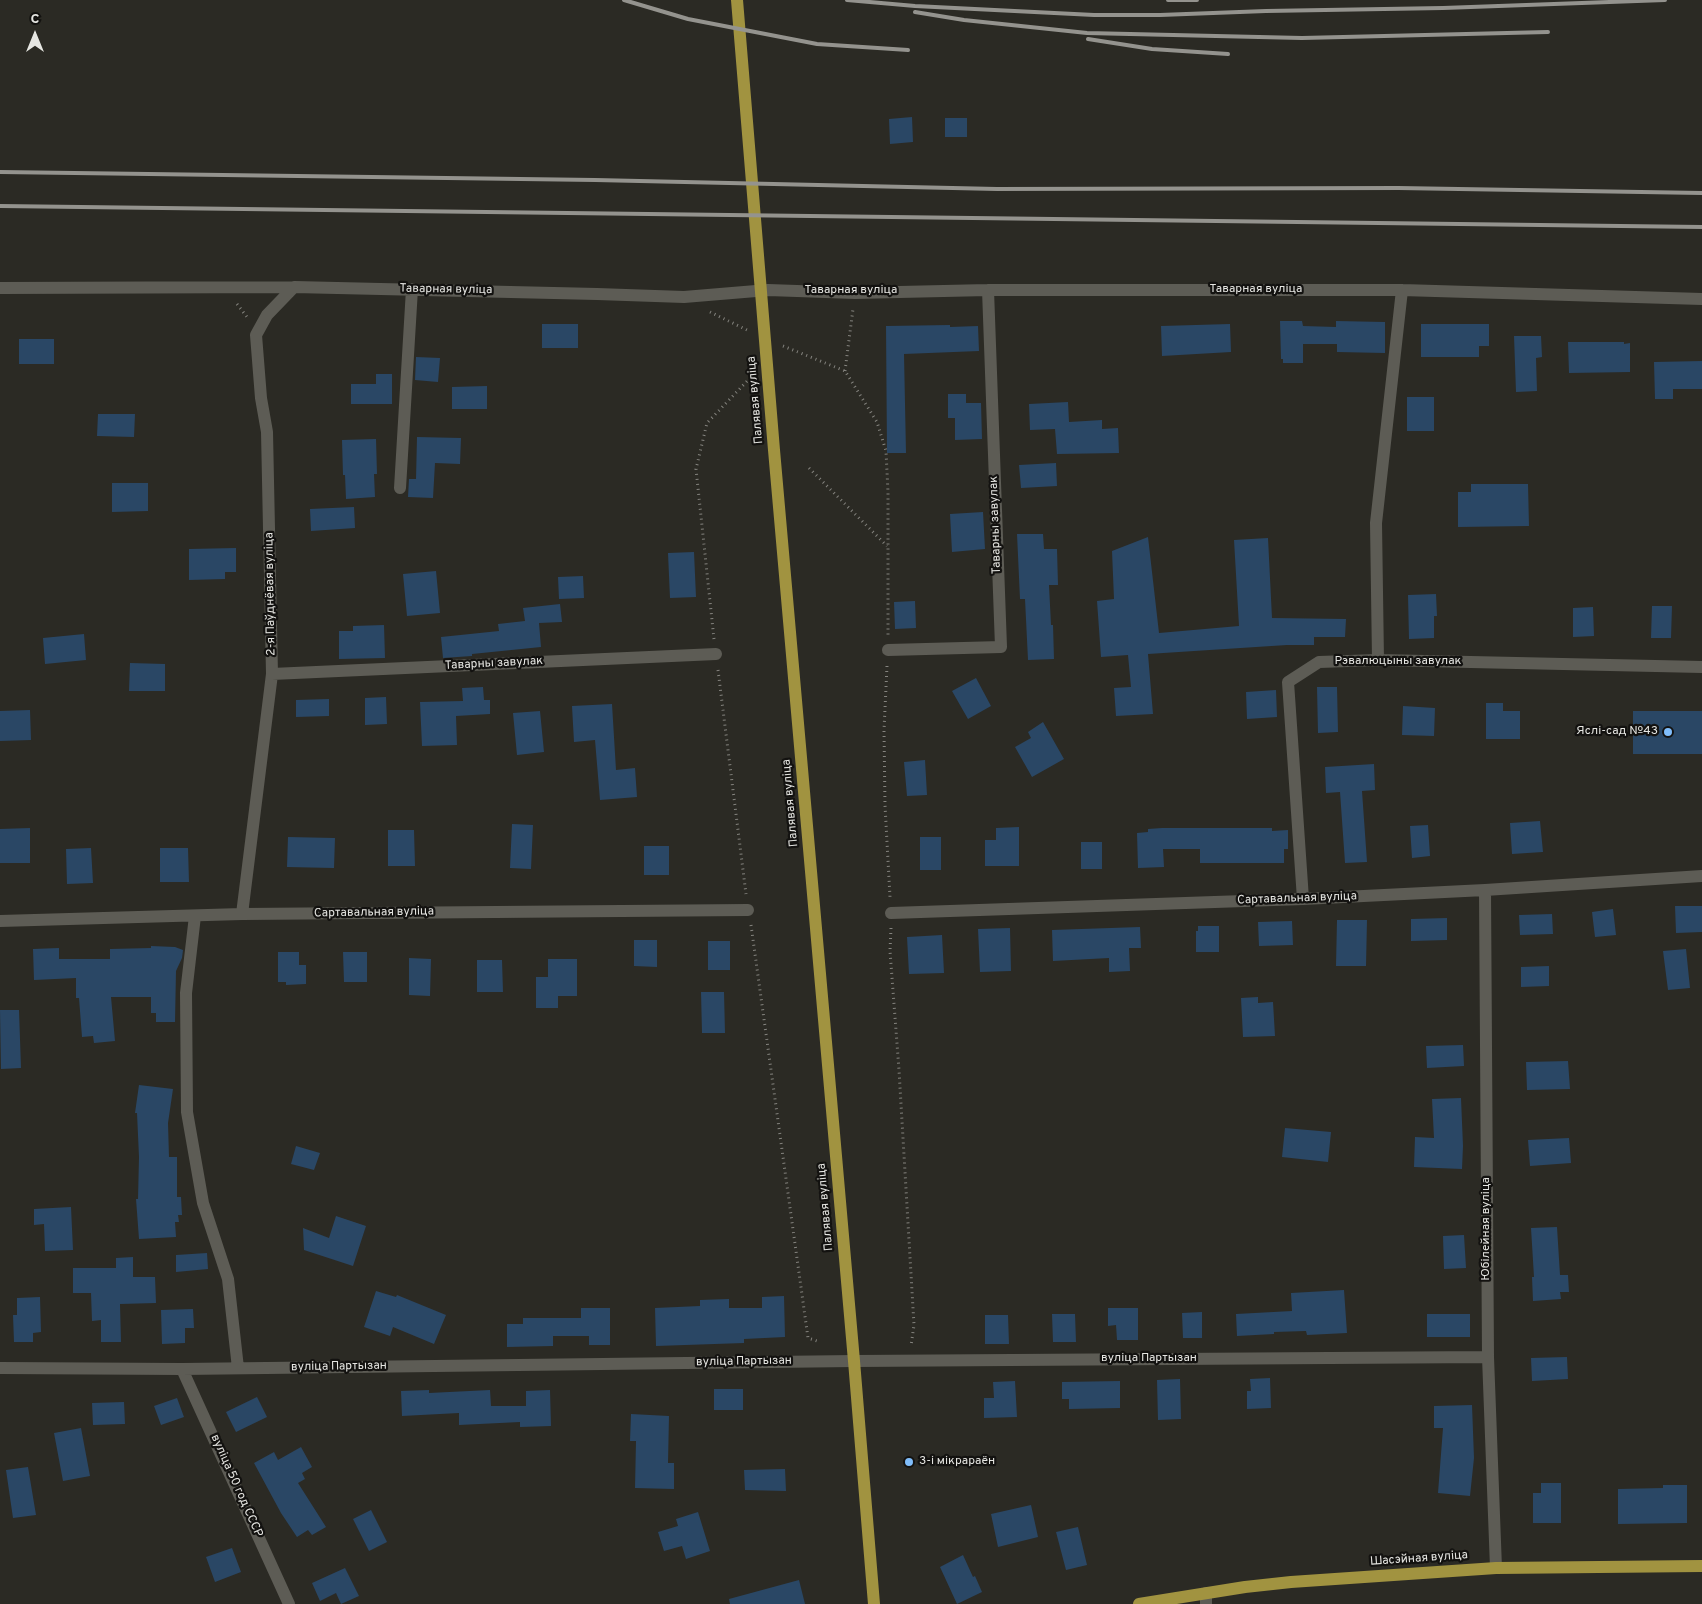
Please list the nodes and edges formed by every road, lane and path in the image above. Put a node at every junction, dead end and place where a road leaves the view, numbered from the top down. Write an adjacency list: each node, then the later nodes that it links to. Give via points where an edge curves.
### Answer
1 (737, 0): 33 (main road, Палявая вуліца)
2 (221, 287): 3 (street, Таварная вуліца); 4 (street, Таварная вуліца); 10 (path, via 246,315)
3 (294, 287): 5 (street, Таварная вуліца); 10 (street, via 267,315)
4 (0, 288)
5 (412, 289): 8 (street, Таварная вуліца, via 684,297 768,290); 16 (street)
6 (988, 290): 7 (street, Таварная вуліца); 8 (street, Таварная вуліца); 18 (street, Таварны завулак, via 1001,648)
7 (1402, 290): 9 (street, Таварная вуліца); 20 (street, via 1376,523)
8 (855, 292): 13 (path)
9 (1702, 299)
10 (256, 335): 22 (street, 2-я Паўднёвая вуліца, via 267,432)
11 (786, 348): 12 (path)
12 (779, 354)
13 (845, 371)
14 (752, 376): 19 (path, via 707,423 696,469)
15 (809, 468): 17 (path)
16 (400, 488)
17 (888, 546)
18 (888, 650)
19 (716, 654): 22 (street, Таварны завулак); 26 (path)
20 (1378, 660): 21 (street, Рэвалюцыны завулак); 25 (street, Рэвалюцыны завулак, via 1319,662 1288,682)
21 (1702, 667)
22 (272, 674): 28 (street, 2-я Паўднёвая вуліца)
23 (1702, 876): 24 (street, Сартавальная вуліца)
24 (1485, 890): 25 (street, Сартавальная вуліца); 32 (street, Юбілейная вуліца)
25 (1302, 899): 27 (street, Сартавальная вуліца)
26 (748, 910): 28 (street, Сартавальная вуліца); 31 (path, via 808,1338)
27 (891, 913): 34 (path, via 890,951 914,1325 912,1345)
28 (242, 914): 29 (street, Сартавальная вуліца)
29 (195, 916): 30 (street, Сартавальная вуліца); 37 (street, via 186,993 187,1112 202,1203 228,1279)
30 (0, 922)
31 (817, 1341)
32 (1488, 1357): 34 (street, вуліца Партызан); 39 (street, Юбілейная вуліца)
33 (854, 1360): 34 (street, вуліца Партызан); 37 (street, вуліца Партызан); 42 (main road, Палявая вуліца)
34 (905, 1360)
35 (0, 1368): 36 (street, вуліца Партызан)
36 (182, 1368): 37 (street, вуліца Партызан); 41 (street, вуліца 50 год СССР)
37 (238, 1368)
38 (1702, 1566): 39 (main road, Шасэйная вуліца)
39 (1496, 1568): 40 (main road, Шасэйная вуліца, via 1291,1582)
40 (1206, 1599): 43 (main road, Шасэйная вуліца)
41 (289, 1604)
42 (874, 1604)
43 (1140, 1604)

